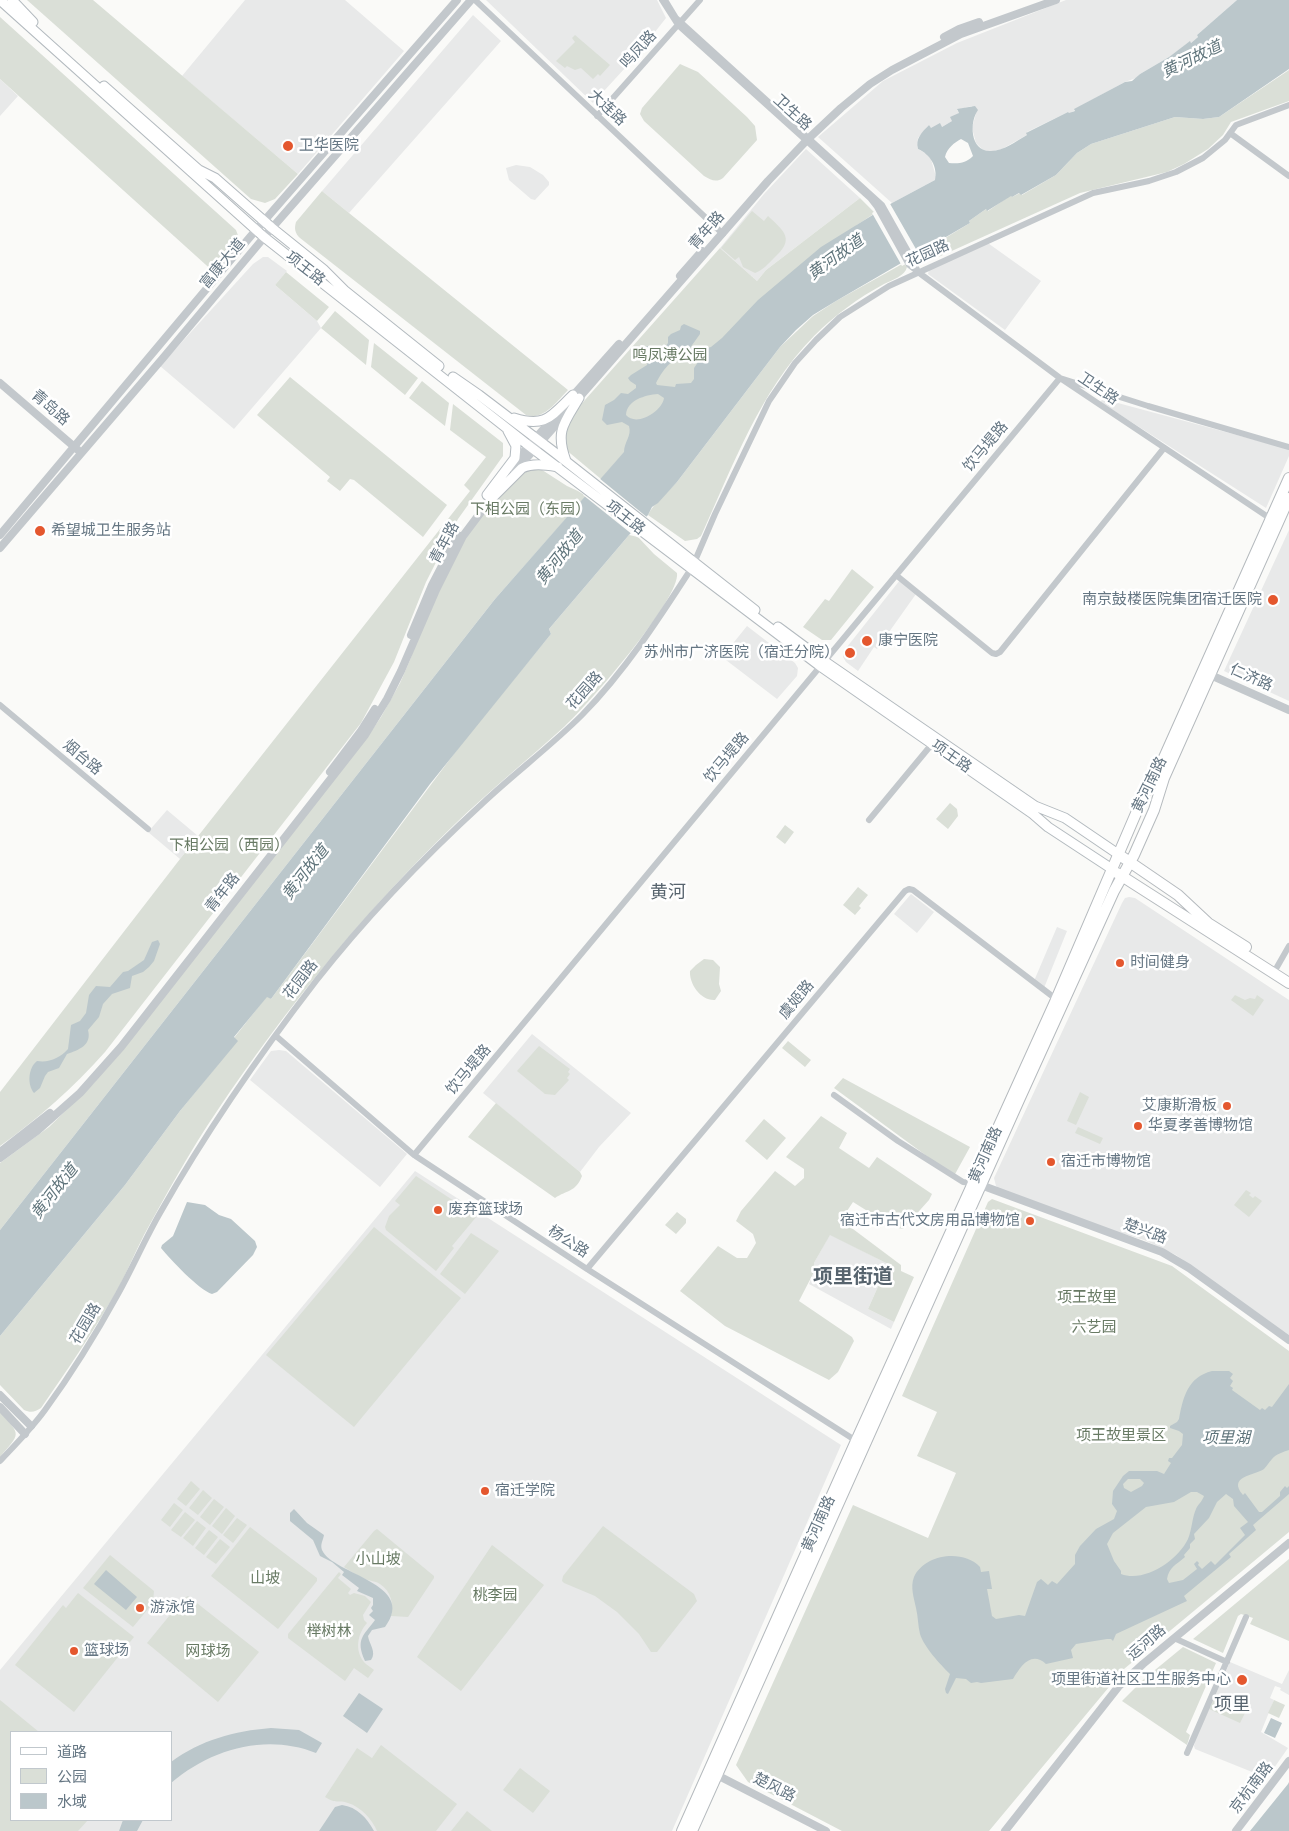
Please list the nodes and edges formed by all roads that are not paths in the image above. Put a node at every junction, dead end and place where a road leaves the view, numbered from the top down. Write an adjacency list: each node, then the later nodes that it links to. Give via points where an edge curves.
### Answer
1 (0, 0): 17 (main road, 项王路)
2 (12, 0): 15 (main road, 项王路, via 199,170 214,178)
3 (457, 0): 15 (street, 富康大道)
4 (473, 0): 11 (street, 大连路); 16 (street, 富康大道)
5 (664, 0): 9 (street, 卫生路)
6 (700, 0): 9 (street, 鸣凤路)
7 (1043, 0): 13 (street, 青年路, via 958,29 890,66 838,104)
8 (1056, 0): 13 (street, 青年路, via 961,34 892,70 852,98)
9 (679, 24): 11 (street, 鸣凤路); 13 (street, 卫生路)
10 (1289, 105): 12 (street, 花园路, via 1237,124)
11 (597, 116): 18 (street, 大连路)
12 (1230, 133): 14 (street); 20 (street, 花园路, via 1203,158 1176,172 1093,193)
13 (805, 138): 18 (street, 青年路); 20 (street, 卫生路, via 880,206)
14 (1289, 176)
15 (264, 221): 16 (main road, 项王路); 17 (street, 富康大道)
16 (272, 228): 19 (street, 富康大道); 24 (main road, 项王路)
17 (256, 230): 19 (main road, 项王路); 28 (street, 富康大道)
18 (721, 233): 23 (street, 青年路)
19 (264, 237): 24 (main road, 项王路); 30 (street, 富康大道)
20 (918, 272): 21 (street, 卫生路); 38 (street, 花园路, via 872,295 840,317 783,379 760,416)
21 (1060, 378): 26 (street); 29 (street, 卫生路); 39 (street, 饮马堤路)
22 (0, 383): 28 (street, 青岛路)
23 (576, 397): 24 (main road, via 550,417 537,422); 25 (street, 青年路); 31 (main road, via 562,430)
24 (506, 421): 25 (main road, 项王路); 27 (main road, 项王路); 33 (main road, via 516,446 515,458)
25 (538, 440): 27 (street, 青年路); 31 (main road, 项王路)
26 (1289, 446)
27 (531, 447): 31 (main road, 项王路); 33 (street, 青年路)
28 (75, 448): 30 (street, 青岛路); 36 (street, 富康大道)
29 (1164, 448): 35 (street, 卫生路); 39 (street, via 996,654)
30 (82, 454): 37 (street, 富康大道)
31 (563, 464): 33 (main road, via 528,465); 38 (main road, 项王路)
32 (1289, 478): 35 (main road, 黄河南路)
33 (488, 498): 58 (street, 青年路, via 470,516 456,538 382,698 361,731 118,1044 74,1093); 60 (street, 青年路, via 462,536 397,678 365,735 121,1047 80,1093)
34 (1289, 498): 41 (main road, 黄河南路)
35 (1271, 519): 41 (main road, 黄河南路)
36 (0, 535)
37 (0, 548)
38 (693, 566): 40 (main road, 项王路); 56 (street, 花园路, via 661,617 602,693 568,729 482,803 408,876 318,979)
39 (896, 575): 40 (street, 饮马堤路)
40 (822, 664): 44 (main road, 项王路); 47 (main road, 项王路, via 1035,806 1065,818); 59 (street, 饮马堤路)
41 (1206, 673): 43 (street, 仁济路); 47 (main road, 黄河南路, via 1146,790); 48 (main road, 黄河南路, via 1154,810)
42 (0, 705): 46 (street, 烟台路)
43 (1289, 710)
44 (932, 744): 45 (street); 49 (main road, 项王路)
45 (869, 820)
46 (148, 829)
47 (1118, 854): 48 (main road, 项王路); 49 (main road, 黄河南路)
48 (1130, 862): 50 (main road, 黄河南路); 52 (main road, 项王路, via 1178,895 1208,923)
49 (1112, 869): 50 (main road, 项王路); 55 (main road, 黄河南路)
50 (1122, 876): 54 (main road, 项王路); 61 (main road, 黄河南路)
51 (1289, 946): 52 (street)
52 (1278, 967): 53 (main road, 项王路)
53 (1289, 974)
54 (1289, 982)
55 (1056, 999): 61 (main road, 黄河南路); 62 (street, 虞姬路, via 913,890 905,891)
56 (276, 1036): 59 (street, 杨公路); 66 (street, 花园路, via 200,1144 99,1327 43,1413)
57 (834, 1095): 61 (street, via 898,1141 964,1182)
58 (0, 1152)
59 (414, 1155): 62 (street, 杨公路)
60 (0, 1158)
61 (977, 1184): 63 (street, 楚兴路, via 1162,1252 1190,1268); 68 (main road, 黄河南路)
62 (587, 1269): 68 (street, 杨公路)
63 (1289, 1340)
64 (0, 1395): 66 (street)
65 (0, 1407): 67 (street)
66 (31, 1426): 67 (street, 花园路)
67 (25, 1434): 69 (street, 花园路)
68 (860, 1443): 76 (main road, 黄河南路)
69 (0, 1461)
70 (1289, 1543): 72 (street, 运河路)
71 (1246, 1617): 73 (street)
72 (1174, 1638): 73 (street); 80 (street, 运河路, via 1119,1686)
73 (1227, 1662): 74 (street)
74 (1187, 1753)
75 (1289, 1761): 81 (street, 京杭南路)
76 (713, 1773): 77 (main road, 黄河南路); 78 (main road, 黄河南路); 79 (street, 楚风路)
77 (682, 1831)
78 (692, 1831)
79 (826, 1831)
80 (1005, 1831)
81 (1236, 1831)

